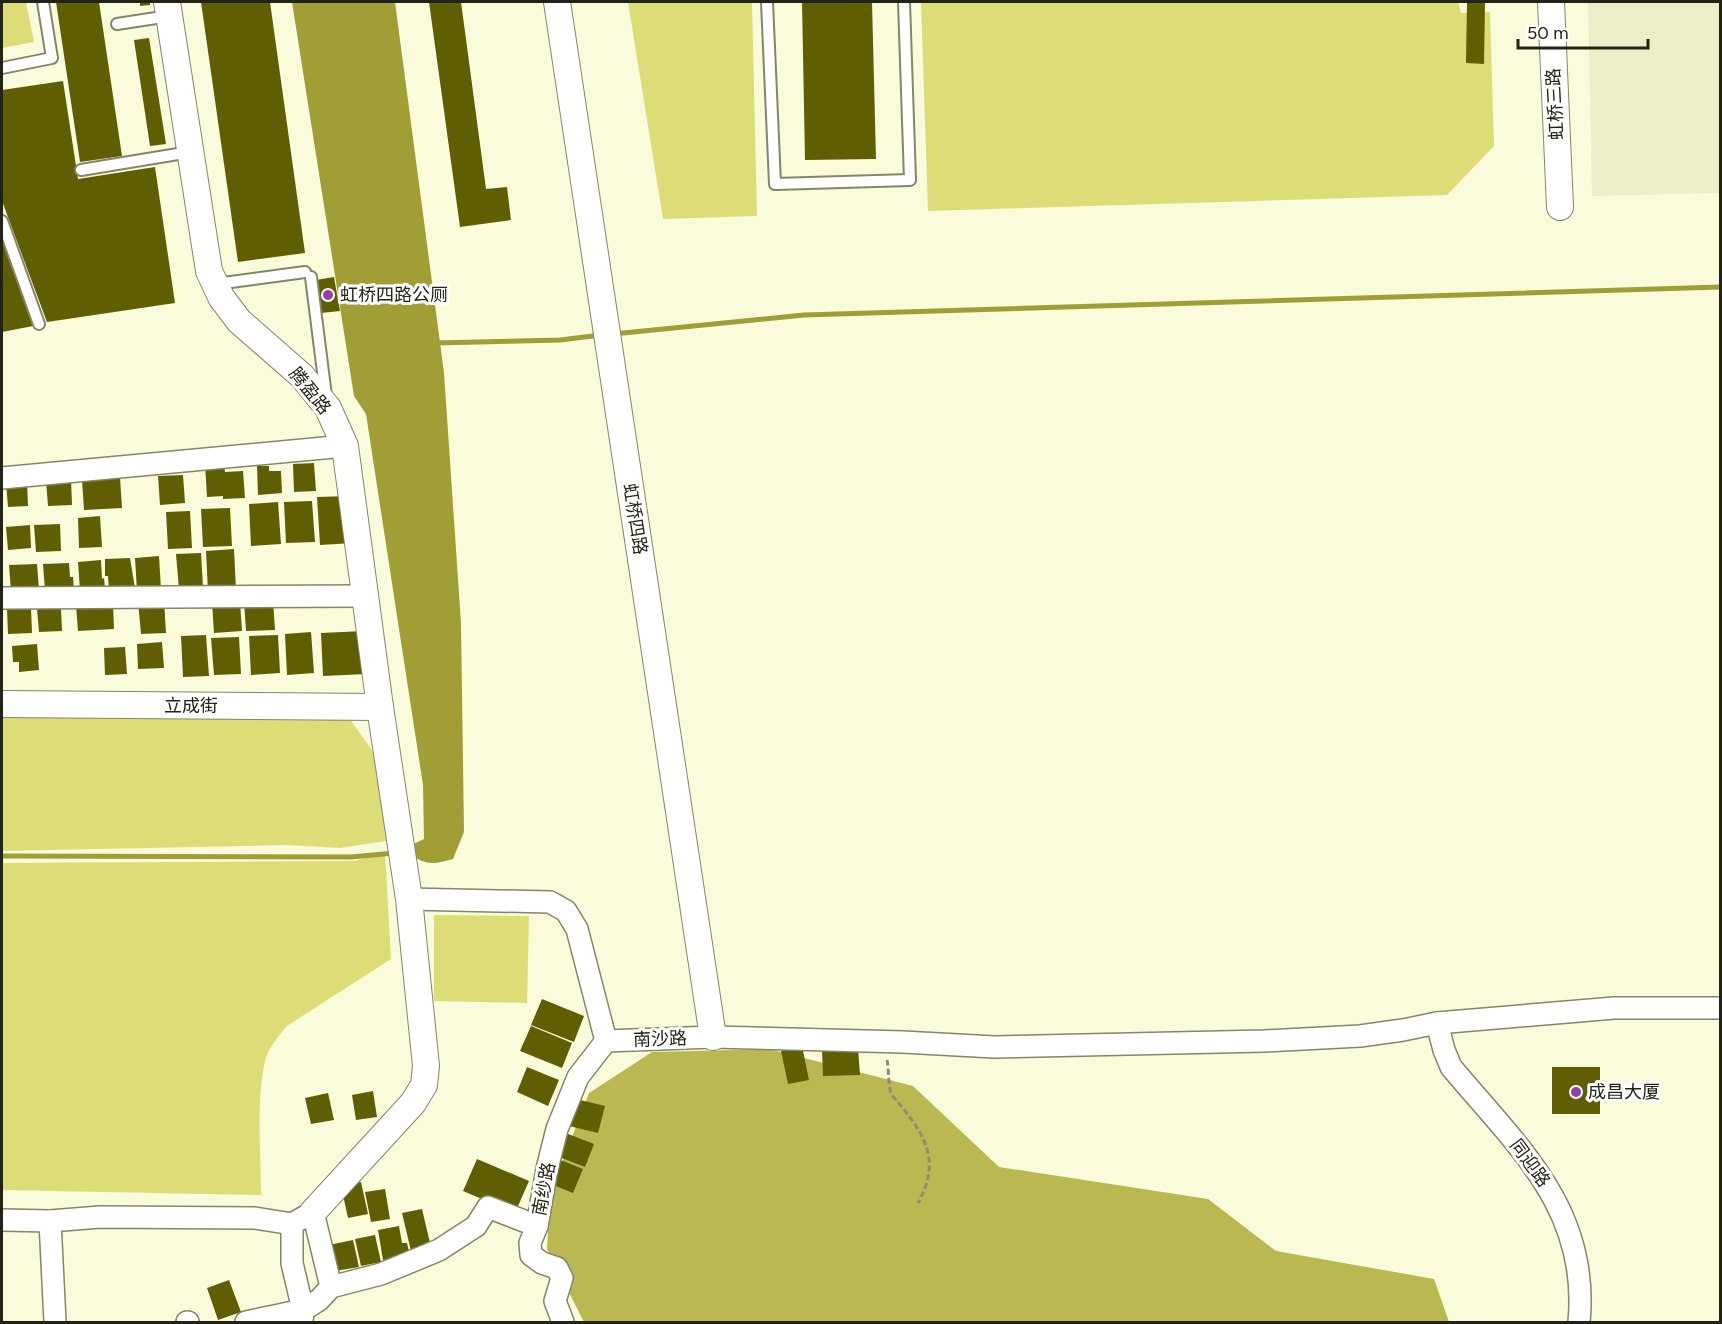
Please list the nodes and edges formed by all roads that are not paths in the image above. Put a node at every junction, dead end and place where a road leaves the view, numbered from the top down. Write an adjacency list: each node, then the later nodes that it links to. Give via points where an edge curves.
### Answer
1 (43, 2): 8 (lane, via 52,58)
2 (557, 2): 25 (street, 虹桥四路)
3 (767, 2): 4 (lane, via 775,184 910,180)
4 (904, 2)
5 (1551, 2): 11 (street, 虹桥三路)
6 (168, 9): 7 (lane); 9 (street, 腾盈路)
7 (117, 24)
8 (2, 68)
9 (191, 152): 10 (lane); 13 (street, 腾盈路, via 209,271)
10 (81, 170)
11 (1560, 207)
12 (2, 221): 14 (lane)
13 (215, 284): 15 (street, 腾盈路, via 239,321 302,376); 15 (lane, via 308,275)
14 (39, 324)
15 (328, 408): 16 (street, 腾盈路)
16 (345, 446): 17 (street); 18 (street, 腾盈路)
17 (2, 478)
18 (366, 596): 19 (street); 21 (street, 腾盈路)
19 (2, 598)
20 (2, 704): 21 (street, 立成街)
21 (380, 707): 22 (street, 腾盈路)
22 (409, 899): 26 (street, via 550,902 566,911 577,929); 27 (street, 腾盈路, via 426,1066 424,1085 413,1103)
23 (1720, 1008): 24 (street, 南沙路, via 1614,1008)
24 (1437, 1023): 25 (street, 南沙路, via 1360,1036 994,1047); 36 (street, 同迎路, via 1451,1067 1539,1173 1560,1207 1579,1278)
25 (713, 1037): 26 (street, 南沙路)
26 (606, 1041): 30 (street, 南纱路, via 578,1077 557,1129)
27 (303, 1218): 29 (street, via 100,1217); 31 (street); 32 (street, via 292,1263)
28 (2, 1220): 29 (street)
29 (50, 1221): 33 (street)
30 (537, 1226): 31 (street, 南纱路, via 488,1207 476,1226 439,1250 381,1274); 35 (street, via 530,1243 531,1255 557,1268 562,1278 555,1301)
31 (331, 1287): 32 (street, 南纱路)
32 (302, 1316): 34 (street)
33 (55, 1323)
34 (246, 1323)
35 (563, 1323)
36 (1579, 1323)

